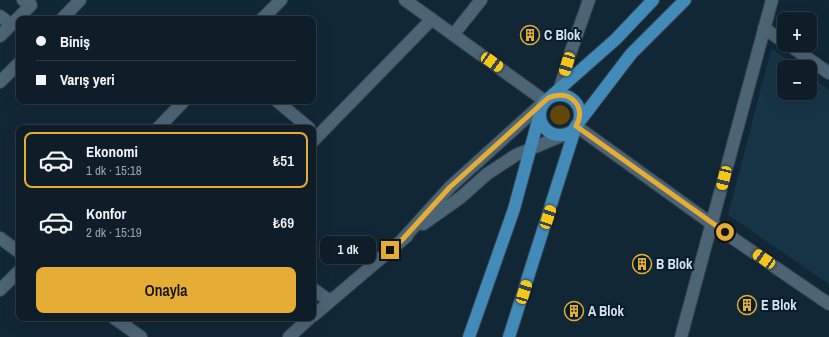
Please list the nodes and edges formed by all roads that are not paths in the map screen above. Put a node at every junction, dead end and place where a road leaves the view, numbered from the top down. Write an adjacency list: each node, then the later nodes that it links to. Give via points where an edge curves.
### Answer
1 (24, 0): 11 (street, via 30,5)
2 (80, 0): 12 (street)
3 (281, 0): 13 (street)
4 (404, 0): 14 (street)
5 (481, 0): 18 (street)
6 (589, 0): 25 (street)
7 (653, 0): 25 (main road, via 616,39)
8 (685, 0): 32 (main road, via 631,54)
9 (772, 0): 17 (street)
10 (0, 16): 16 (street)
11 (20, 16)
12 (65, 16)
13 (265, 16)
14 (432, 20): 18 (street); 33 (street)
15 (16, 21): 16 (street)
16 (12, 25): 19 (street)
17 (764, 28): 20 (street); 36 (street)
18 (453, 35): 26 (street)
19 (0, 36)
20 (777, 37)
21 (799, 52): 23 (street)
22 (16, 66): 24 (street)
23 (829, 73)
24 (0, 82)
25 (560, 88): 26 (main road)
26 (547, 100): 29 (main road); 32 (main road, via 556,95 565,95 576,102 580,114); 38 (street, via 450,187)
27 (181, 104): 30 (street)
28 (280, 104): 31 (street)
29 (540, 113): 34 (main road, via 541,122 546,129 553,134); 35 (main road)
30 (161, 125)
31 (303, 125)
32 (576, 126): 34 (main road); 36 (street); 51 (main road)
33 (316, 131)
34 (566, 134): 35 (street)
35 (529, 150): 38 (street, via 487,174 460,198); 50 (main road, via 514,209)
36 (712, 224): 44 (street); 52 (street)
37 (0, 238): 39 (street)
38 (402, 240): 43 (street)
39 (16, 250)
40 (16, 274): 41 (street)
41 (0, 290)
42 (316, 291): 43 (street)
43 (330, 301): 45 (street)
44 (829, 304)
45 (316, 313)
46 (118, 321): 48 (street)
47 (307, 321): 49 (street)
48 (141, 337)
49 (289, 337)
50 (470, 337)
51 (509, 337)
52 (681, 337)

